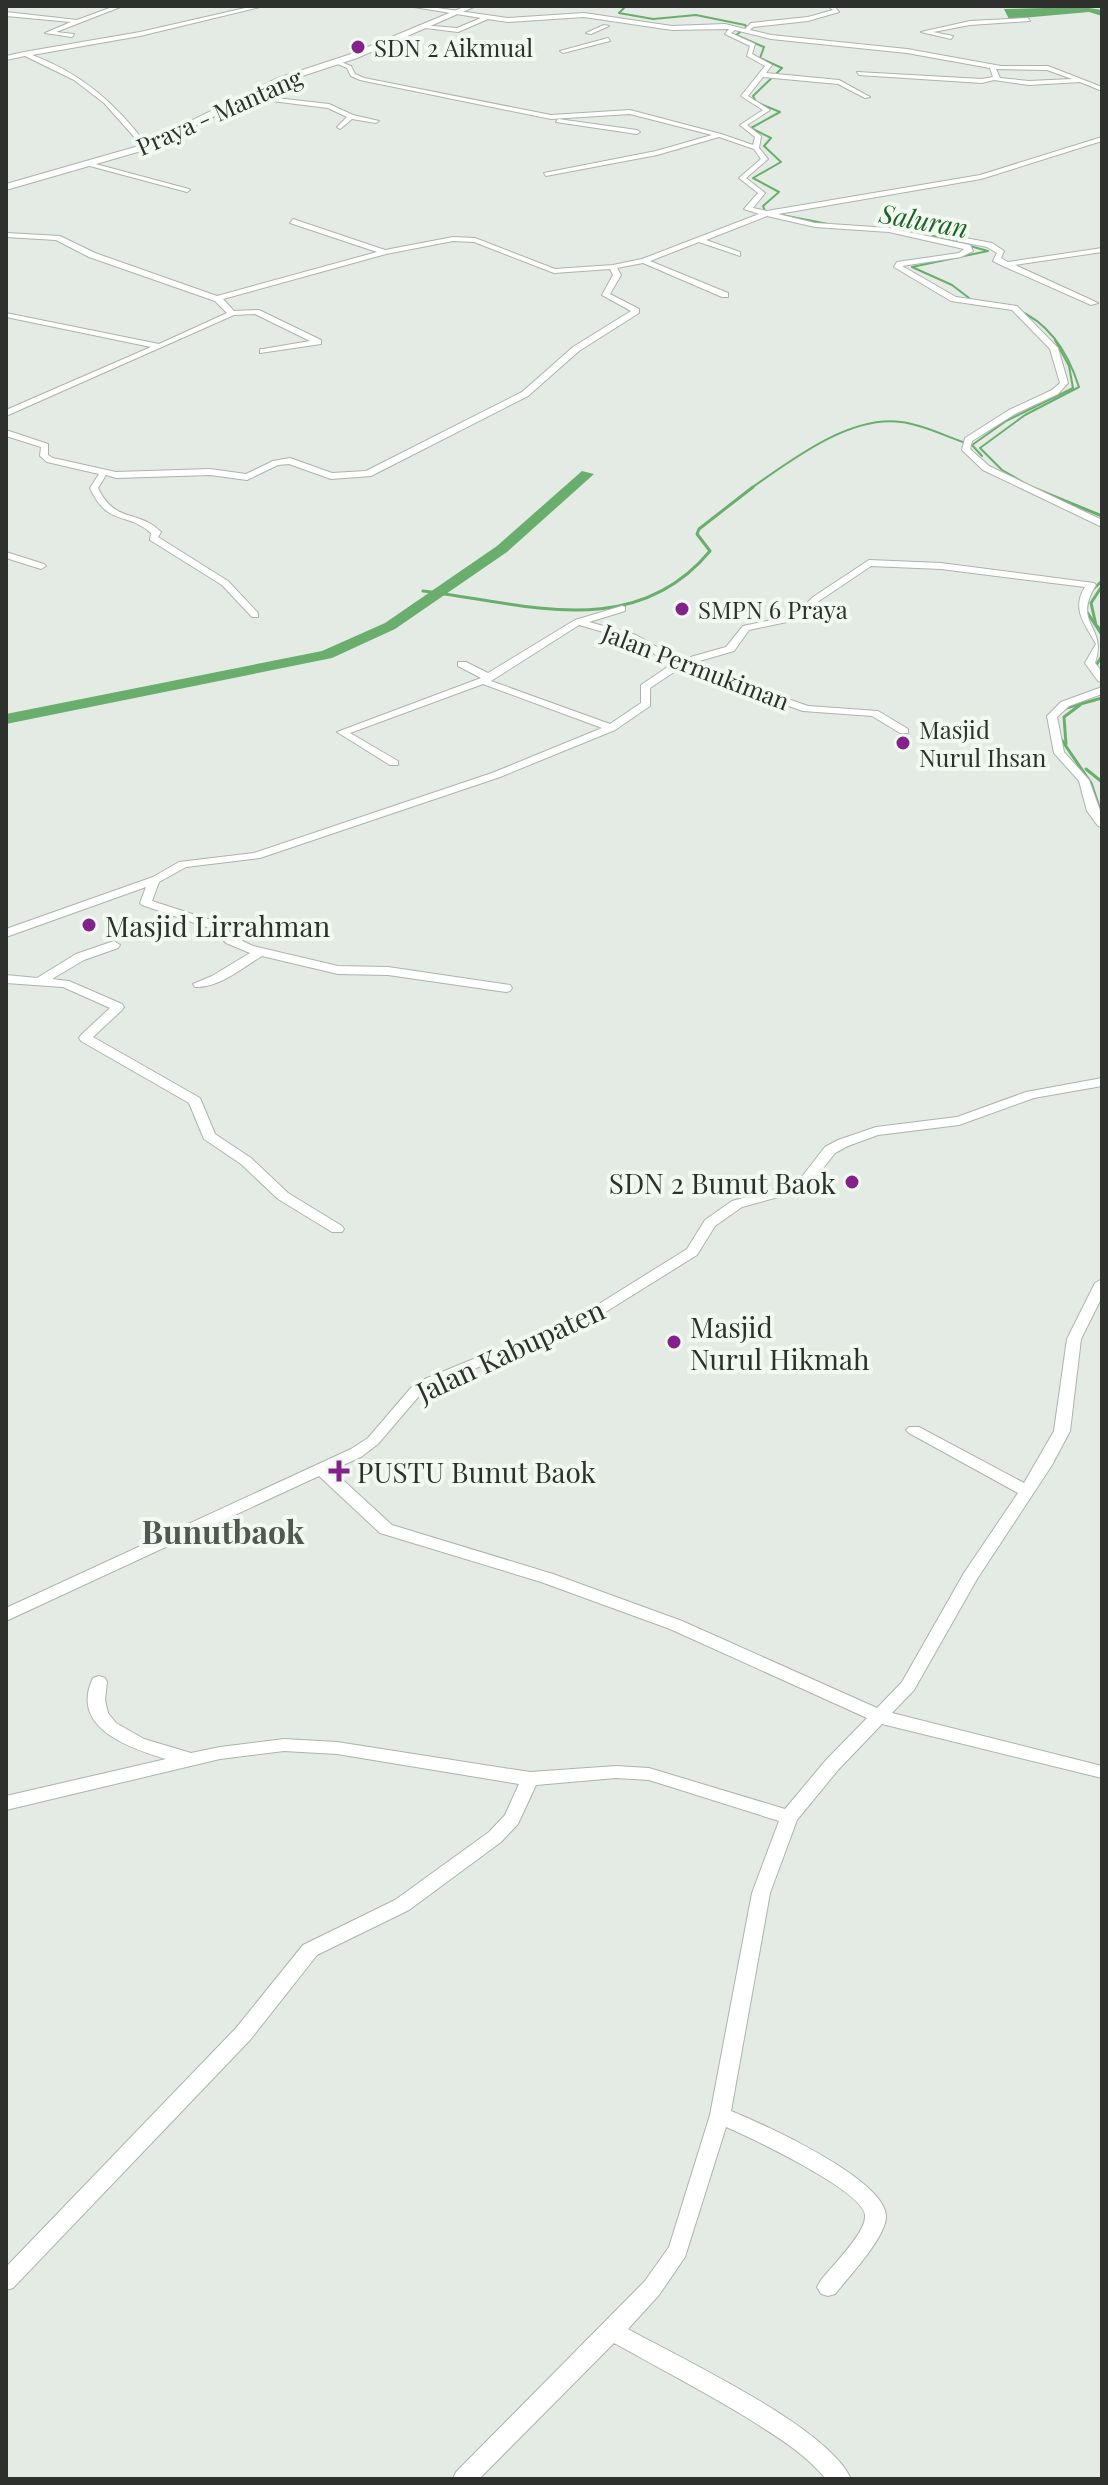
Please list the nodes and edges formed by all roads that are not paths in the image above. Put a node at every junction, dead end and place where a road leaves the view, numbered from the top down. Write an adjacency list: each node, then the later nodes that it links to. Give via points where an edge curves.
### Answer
1 (120, 6): 12 (street)
2 (261, 6): 19 (street)
3 (411, 6): 7 (street)
4 (472, 6): 7 (main road, Praya - Mantang)
5 (831, 6): 14 (street, via 837,11)
6 (613, 8): 9 (street)
7 (456, 13): 10 (street); 13 (main road, Praya - Mantang)
8 (6, 14): 12 (street)
9 (605, 17): 10 (street); 14 (street, via 672,28); 17 (street, via 591,23 606,27 589,33 610,42)
10 (487, 18): 13 (street, via 458,30)
11 (1028, 20): 18 (street, via 924,32 953,37)
12 (79, 21): 15 (street, via 48,33)
13 (420, 27): 21 (main road, Praya - Mantang)
14 (741, 29): 18 (street); 24 (street, via 727,33 753,45 749,55 769,65)
15 (72, 35)
16 (6, 50): 19 (street)
17 (563, 51)
18 (907, 51): 22 (street)
19 (24, 54): 20 (street); 39 (street, via 86,82)
20 (6, 58)
21 (336, 62): 28 (main road, Praya - Mantang); 31 (street, via 362,79)
22 (992, 66): 25 (street); 26 (street, via 1048,68)
23 (859, 73): 25 (street)
24 (770, 75): 29 (street, via 844,83); 40 (street, via 744,96 767,110 743,125 758,136)
25 (996, 79): 26 (street)
26 (1078, 81): 27 (street)
27 (1102, 89)
28 (249, 97): 32 (street, via 329,106); 39 (main road, Praya - Mantang)
29 (867, 97)
30 (576, 107): 31 (street)
31 (538, 114): 33 (street)
32 (351, 117): 34 (street); 35 (street)
33 (551, 117): 36 (street, via 566,124); 37 (street, via 625,111)
34 (376, 121)
35 (340, 127)
36 (637, 132)
37 (719, 135): 40 (street); 42 (street)
38 (1102, 139): 45 (street, via 981,177)
39 (145, 147): 41 (main road, Praya - Mantang)
40 (756, 148): 46 (street, via 765,161 742,178 762,193 748,207)
41 (88, 164): 43 (main road, Praya - Mantang); 44 (street)
42 (546, 174)
43 (6, 187)
44 (187, 190)
45 (782, 211): 46 (street); 54 (street, via 989,245 1000,250 996,259)
46 (764, 214): 49 (street); 66 (street, via 835,228 889,230 967,247 961,255 898,267 954,299 1014,308 1054,348 1064,383 968,440 966,450 986,468)
47 (293, 221): 51 (street)
48 (7, 235): 57 (street, via 57,238)
49 (700, 240): 52 (street); 53 (street)
50 (1102, 250): 54 (street)
51 (385, 252): 55 (street, via 468,239 554,271); 57 (street)
52 (737, 254)
53 (644, 261): 55 (street); 56 (street)
54 (1006, 264): 58 (street)
55 (613, 267): 65 (street, via 617,275 606,295 636,311 576,349 525,394 381,469 331,476 283,461 250,477 210,472)
56 (725, 295)
57 (218, 299): 59 (street)
58 (1094, 303)
59 (232, 313): 61 (street); 62 (street, via 256,312 318,342)
60 (6, 315): 61 (street)
61 (160, 346): 63 (street)
62 (263, 351)
63 (6, 413)
64 (6, 433): 65 (street, via 45,446 44,456 50,460)
65 (103, 474): 72 (street, via 94,488 105,507 152,528 153,538 225,583)
66 (1102, 524)
67 (6, 555): 68 (street)
68 (41, 566)
69 (1102, 578): 70 (street)
70 (1091, 585): 75 (street, via 941,566 869,563 798,617 746,628 730,649); 76 (street, via 1081,611 1101,644 1090,663)
71 (622, 609): 73 (street, Jalan Permukiman)
72 (255, 615)
73 (578, 622): 75 (street, Jalan Permukiman, via 632,637); 77 (street, Jalan Permukiman)
74 (462, 664): 77 (street)
75 (679, 664): 79 (street, via 647,684 642,710); 80 (street, Jalan Permukiman, via 807,709 883,715)
76 (1102, 679)
77 (486, 680): 79 (street); 81 (street, Jalan Permukiman, via 342,732)
78 (1102, 690): 82 (street, via 1065,704 1052,716 1059,753 1084,780)
79 (611, 728): 83 (street, via 531,763 256,856 183,864)
80 (904, 731)
81 (394, 763)
82 (1102, 824)
83 (154, 880): 84 (street); 86 (street, via 146,903 219,927 239,946)
84 (6, 933)
85 (114, 945): 88 (street, via 80,957)
86 (259, 952): 89 (street); 90 (street, via 338,970 388,971)
87 (6, 979): 88 (street)
88 (38, 982): 92 (street, via 65,984 118,1007 85,1038 195,1101 209,1136 283,1196)
89 (199, 984)
90 (506, 988)
91 (1102, 1082): 95 (street, Jalan Kabupaten, via 1031,1095 959,1121 876,1131 843,1143 830,1150 802,1186 737,1204 710,1223 692,1252 599,1310 520,1350 420,1386 366,1447)
92 (337, 1229)
93 (1102, 1283): 96 (street, via 1074,1339 1062,1431)
94 (914, 1430): 96 (street)
95 (323, 1471): 97 (street, Jalan Kabupaten); 99 (street, via 386,1529 547,1578 676,1625)
96 (1027, 1491): 99 (street, via 908,1686)
97 (6, 1615)
98 (99, 1682): 100 (street, via 97,1711 107,1727 129,1741)
99 (881, 1717): 101 (street); 104 (street)
100 (192, 1760): 102 (street, via 284,1745 337,1748); 103 (street)
101 (1102, 1772)
102 (530, 1779): 104 (street, via 649,1774); 106 (street, via 512,1819 495,1837 402,1905 310,1950 243,2034)
103 (6, 1803)
104 (789, 1817): 105 (street, via 761,1893)
105 (720, 2115): 107 (street, via 769,2134 874,2205 876,2216 862,2243); 108 (street, via 678,2251)
106 (6, 2281)
107 (828, 2287)
108 (612, 2331): 109 (street); 110 (street, via 811,2448)
109 (464, 2479)
110 (840, 2479)

